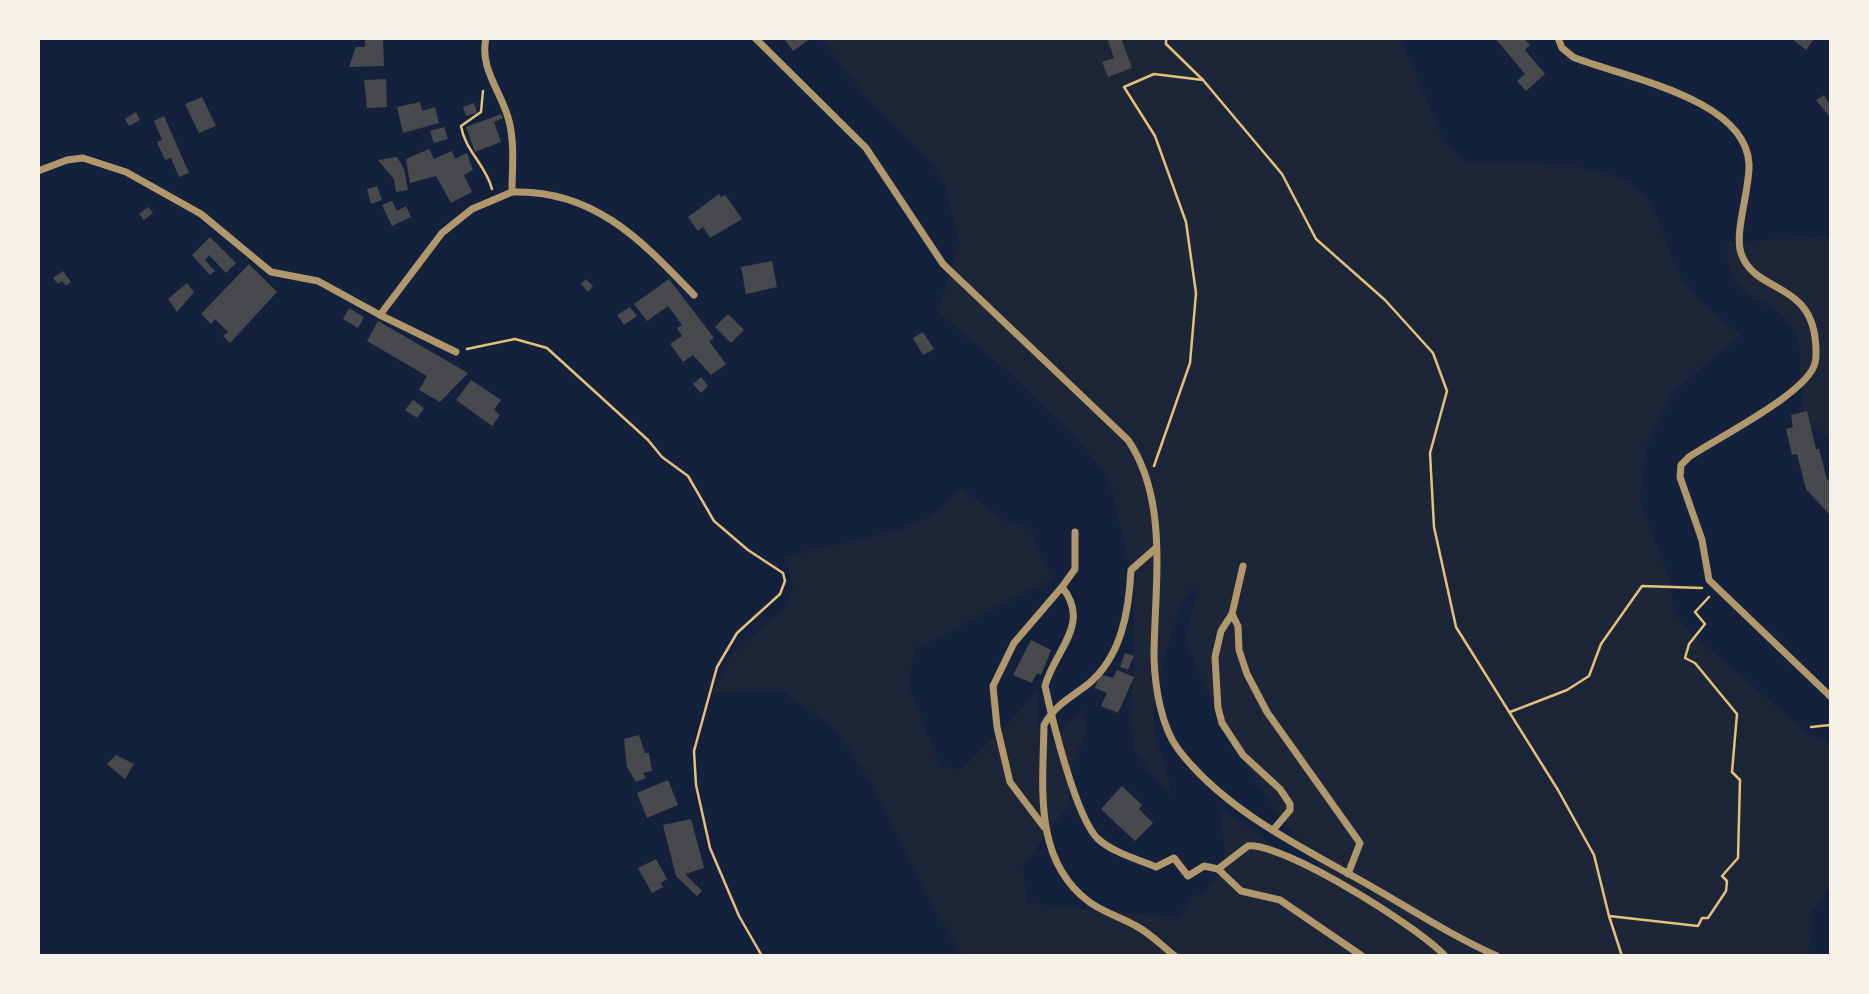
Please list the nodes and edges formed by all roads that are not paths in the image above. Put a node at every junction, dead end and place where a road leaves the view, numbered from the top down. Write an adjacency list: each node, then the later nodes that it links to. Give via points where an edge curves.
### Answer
1 (486, 38): 5 (street, via 483,59 510,123)
2 (755, 38): 10 (street, via 866,148 943,264 1128,440 1147,484)
3 (1558, 38): 14 (street, via 1573,57 1698,101 1748,152 1740,251 1760,279 1801,304 1814,331 1815,365 1793,393 1721,435 1681,465 1680,477 1702,540 1705,569 1716,589)
4 (38, 171): 7 (street, via 83,158 126,172 201,215 271,272 318,281)
5 (512, 192): 6 (street, via 547,195 613,219 631,231); 7 (street, via 472,209 442,233)
6 (694, 295)
7 (380, 315): 8 (street)
8 (456, 352)
9 (1075, 532): 12 (street, via 1075,569)
10 (1156, 548): 15 (street, via 1131,570 1120,640 1088,684); 17 (street, via 1154,661 1166,726 1195,769)
11 (1243, 566): 13 (street)
12 (1062, 587): 15 (street, via 1072,611 1073,629 1048,674 1045,686); 16 (street, via 1014,643 993,685 1010,782)
13 (1232, 614): 17 (street, via 1221,631 1215,657 1218,708 1228,736 1290,804); 19 (street, via 1247,674 1267,712 1360,843)
14 (1830, 696)
15 (1051, 713): 16 (street, via 1044,725); 18 (street, via 1084,817 1099,840 1156,867 1174,859 1188,876 1204,866)
16 (1044, 827): 20 (street, via 1060,872 1074,888 1089,902 1139,927)
17 (1273, 830): 19 (street)
18 (1218, 869): 21 (street, via 1241,891 1280,900); 22 (street, via 1248,846 1267,849 1313,869 1388,912 1425,936)
19 (1348, 874): 23 (street, via 1455,938)
20 (1175, 956)
21 (1362, 956)
22 (1445, 956)
23 (1497, 956)

